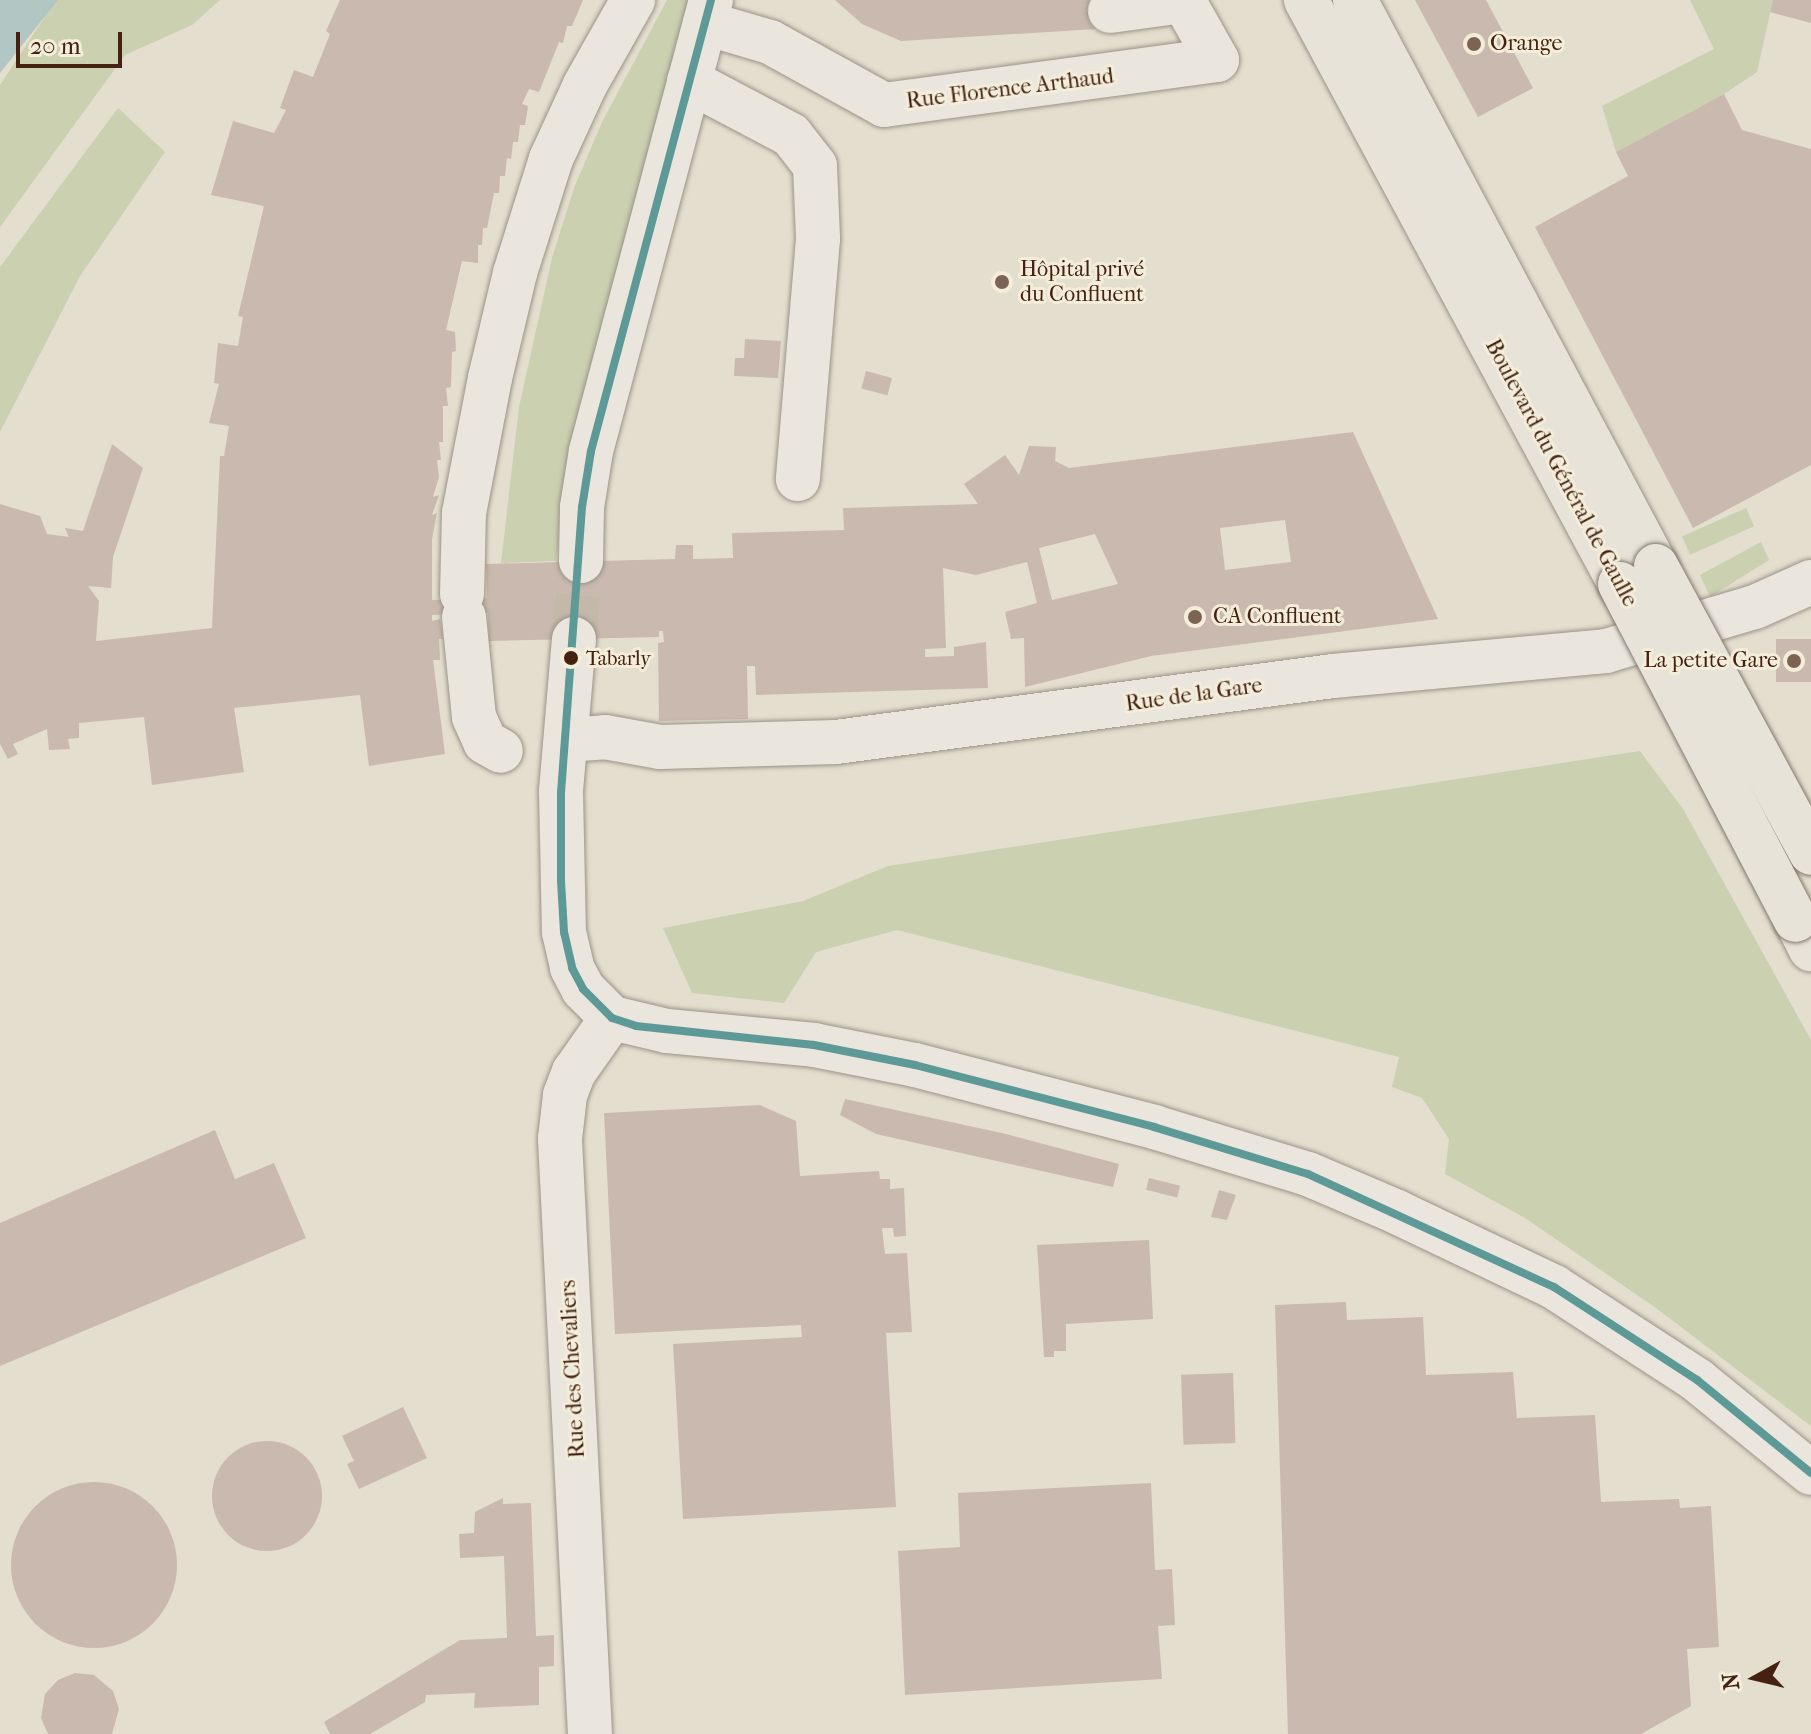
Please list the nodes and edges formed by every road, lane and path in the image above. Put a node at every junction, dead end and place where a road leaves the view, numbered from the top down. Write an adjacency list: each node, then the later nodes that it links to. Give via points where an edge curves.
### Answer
1 (633, 0): 14 (street, via 551,159 515,273 464,513 463,606 474,717 485,742)
2 (1306, 0): 10 (main road, Boulevard du Général de Gaulle)
3 (1355, 0): 10 (main road, Boulevard du Général de Gaulle)
4 (1183, 1): 5 (street, Rue Florence Arthaud, via 1217,60 884,105); 6 (street)
5 (708, 11): 7 (street)
6 (1110, 11)
7 (689, 81): 8 (street, via 791,135 815,166 818,239); 9 (street, via 591,451)
8 (798, 479)
9 (581, 561)
10 (1638, 575): 15 (main road, Boulevard du Général de Gaulle, bridge); 16 (main road, Boulevard du Général de Gaulle, bridge)
11 (1811, 582): 13 (street, Rue de la Gare, via 1755,607 1606,651 1333,676 836,742 660,747 605,737)
12 (574, 639): 13 (street)
13 (566, 740): 17 (street, via 564,932 572,968 593,1002)
14 (501, 751)
15 (1811, 853)
16 (1803, 935)
17 (612, 1018): 18 (street, via 667,1031 814,1045 915,1065 1154,1127 1308,1174 1554,1287 1697,1380); 19 (street, Rue des Chevaliers, via 574,1072 565,1095 560,1139)
18 (1811, 1473)
19 (590, 1734)

